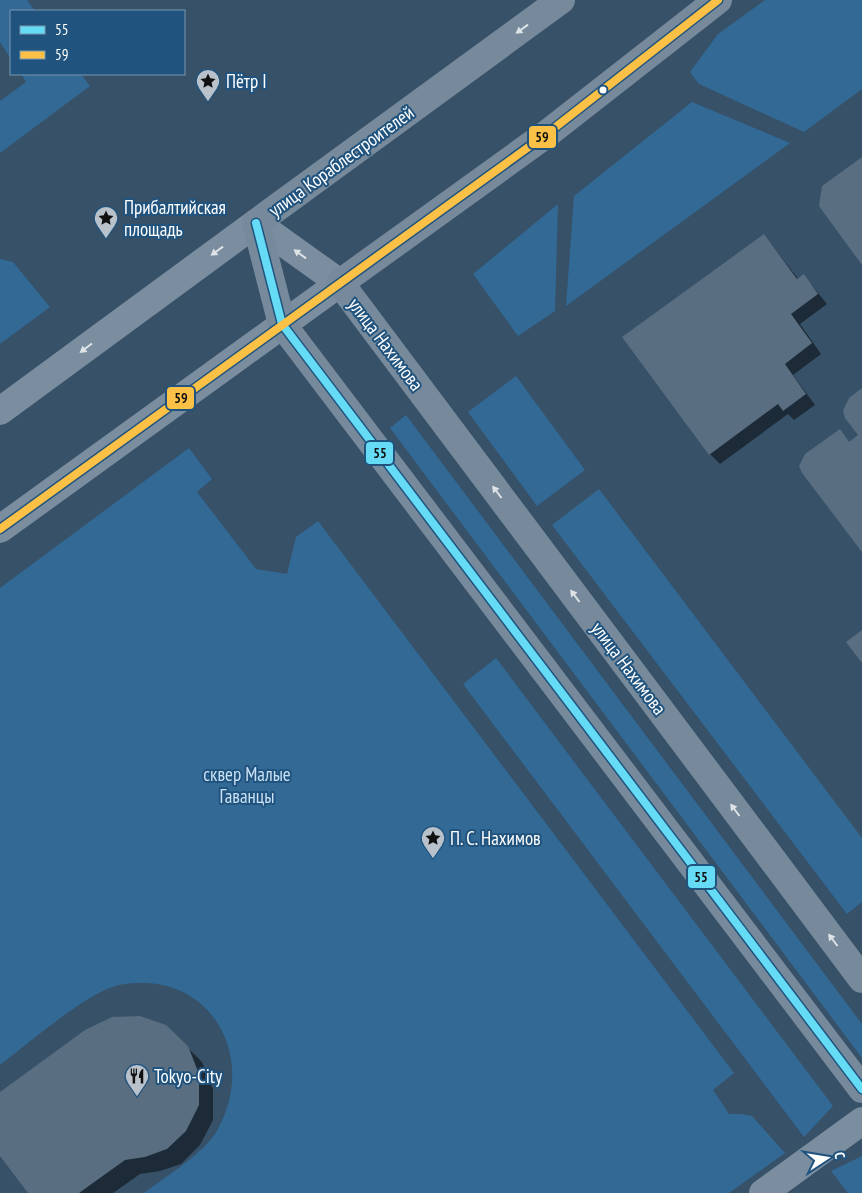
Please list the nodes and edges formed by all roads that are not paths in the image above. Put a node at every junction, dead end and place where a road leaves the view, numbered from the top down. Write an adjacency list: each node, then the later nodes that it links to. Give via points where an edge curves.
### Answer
1 (561, 0): 3 (main road, улица Кораблестроителей, one-way to 3)
2 (718, 0): 4 (main road, via 548,132)
3 (256, 223): 4 (street, улица Нахимова, one-way to 3); 5 (main road); 6 (street, улица Кораблестроителей, one-way to 6)
4 (340, 283): 5 (street); 8 (main road, улица Нахимова, one-way to 4)
5 (282, 324): 7 (street); 9 (main road)
6 (0, 411)
7 (0, 529)
8 (862, 979)
9 (862, 1088)
10 (862, 1121): 11 (street)
11 (763, 1193)

